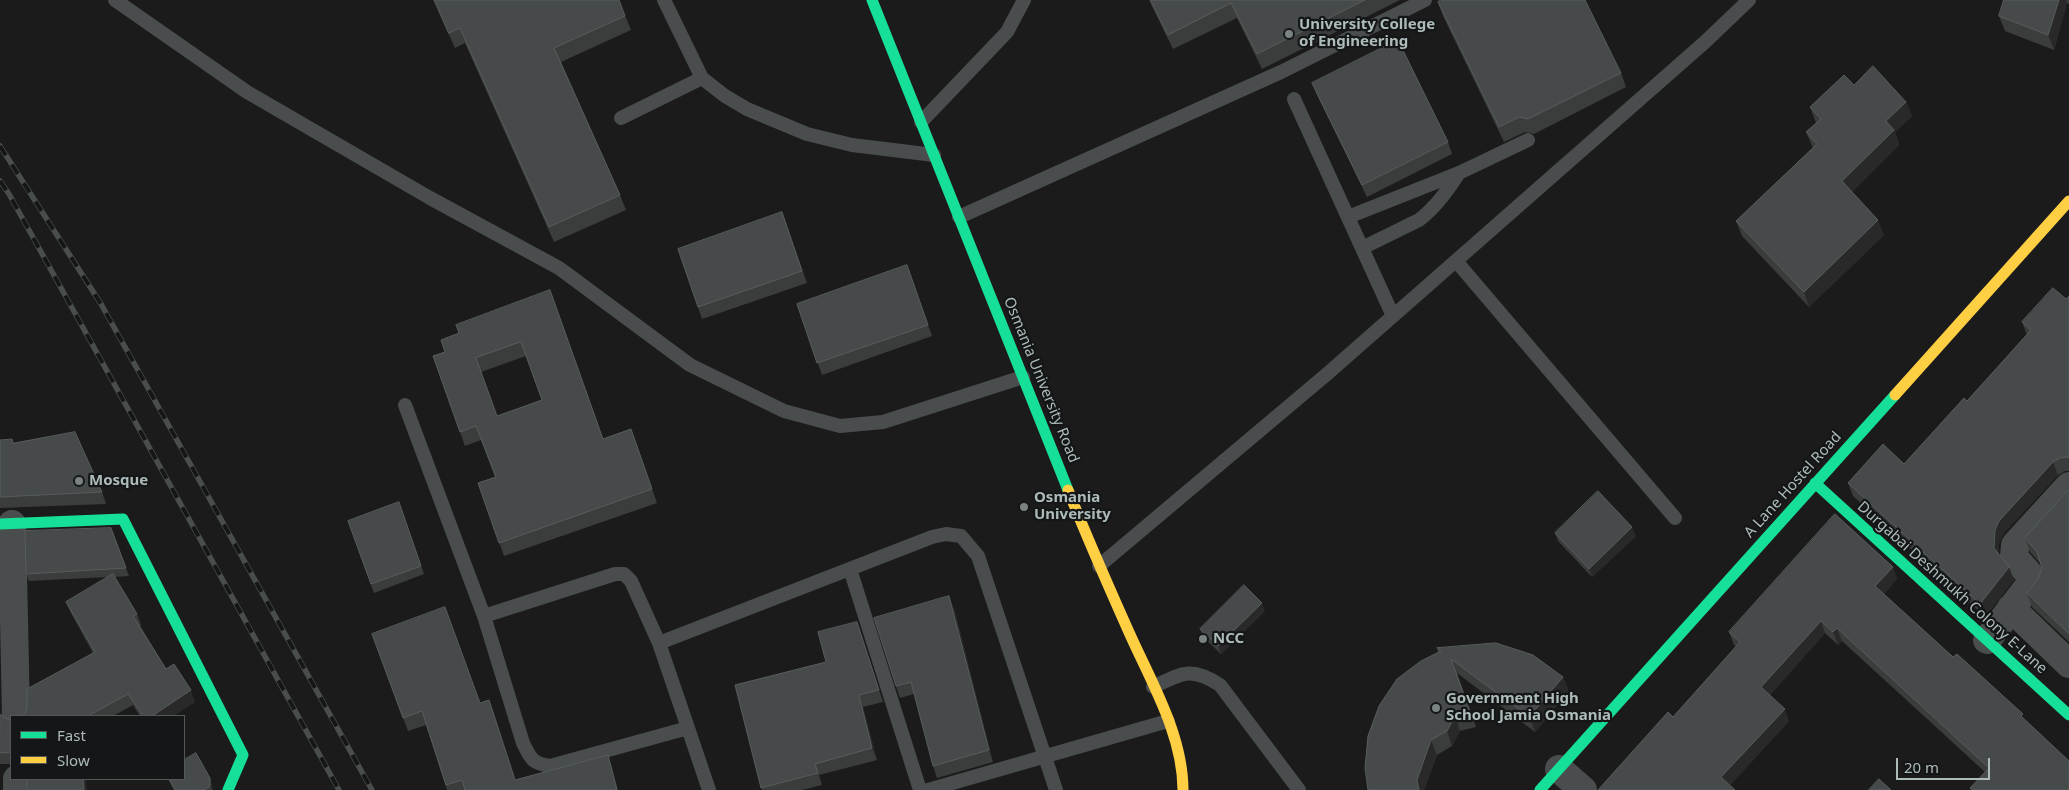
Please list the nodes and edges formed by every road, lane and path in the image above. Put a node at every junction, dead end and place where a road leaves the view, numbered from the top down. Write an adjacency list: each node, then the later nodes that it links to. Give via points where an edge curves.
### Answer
1 (115, 0): 20 (lane, via 247,92 559,268 690,365 784,411 840,426 883,422)
2 (664, 0): 7 (lane)
3 (872, 0): 10 (street, Osmania University Road)
4 (1024, 0): 10 (lane, via 1007,32)
5 (1426, 0): 15 (lane, via 1272,76)
6 (1749, 0): 18 (lane)
7 (702, 78): 9 (lane); 12 (lane, via 746,109 807,134 852,146)
8 (1294, 99): 16 (lane)
9 (621, 118)
10 (921, 122): 12 (street, Osmania University Road)
11 (1528, 140): 13 (lane)
12 (934, 155): 15 (street, Osmania University Road)
13 (1459, 174): 16 (lane); 17 (lane, via 1427,214)
14 (2069, 201): 22 (street, A Lane Hostel Road)
15 (959, 217): 20 (street, Osmania University Road)
16 (1348, 218): 17 (lane)
17 (1362, 248): 19 (lane)
18 (1456, 261): 19 (lane); 24 (lane)
19 (1393, 316): 26 (lane)
20 (1023, 377): 26 (street, Osmania University Road)
21 (405, 405): 29 (lane)
22 (1814, 483): 30 (street, Durgabai Deshmukh Colony E-Lane); 39 (street, A Lane Hostel Road)
23 (2069, 486): 28 (street, via 2016,545 2014,557 2032,578 2031,584)
24 (1675, 518)
25 (6, 524): 34 (street); 41 (street, via 123,519 243,755)
26 (1100, 566): 33 (street, Osmania University Road)
27 (850, 569): 31 (lane); 38 (lane, via 946,534 961,536 972,546); 43 (lane)
28 (2011, 608): 30 (street); 32 (street)
29 (484, 616): 31 (lane, via 615,574 624,574 631,580); 37 (lane, via 523,743 537,764 565,763)
30 (1987, 640): 35 (street, Durgabai Deshmukh Colony E-Lane)
31 (659, 643): 37 (lane)
32 (2069, 664)
33 (1154, 687): 36 (street, Osmania University Road); 46 (lane, via 1184,672 1205,675 1220,684)
34 (16, 715)
35 (2069, 715)
36 (1168, 721): 38 (lane); 40 (street, Osmania University Road)
37 (688, 728): 42 (lane)
38 (1045, 756): 44 (lane); 45 (lane)
39 (1559, 769): 47 (street, A Lane Hostel Road); 48 (street)
40 (1188, 787)
41 (228, 790)
42 (709, 790)
43 (920, 790)
44 (928, 790)
45 (1056, 790)
46 (1299, 790)
47 (1540, 790)
48 (1583, 790)

